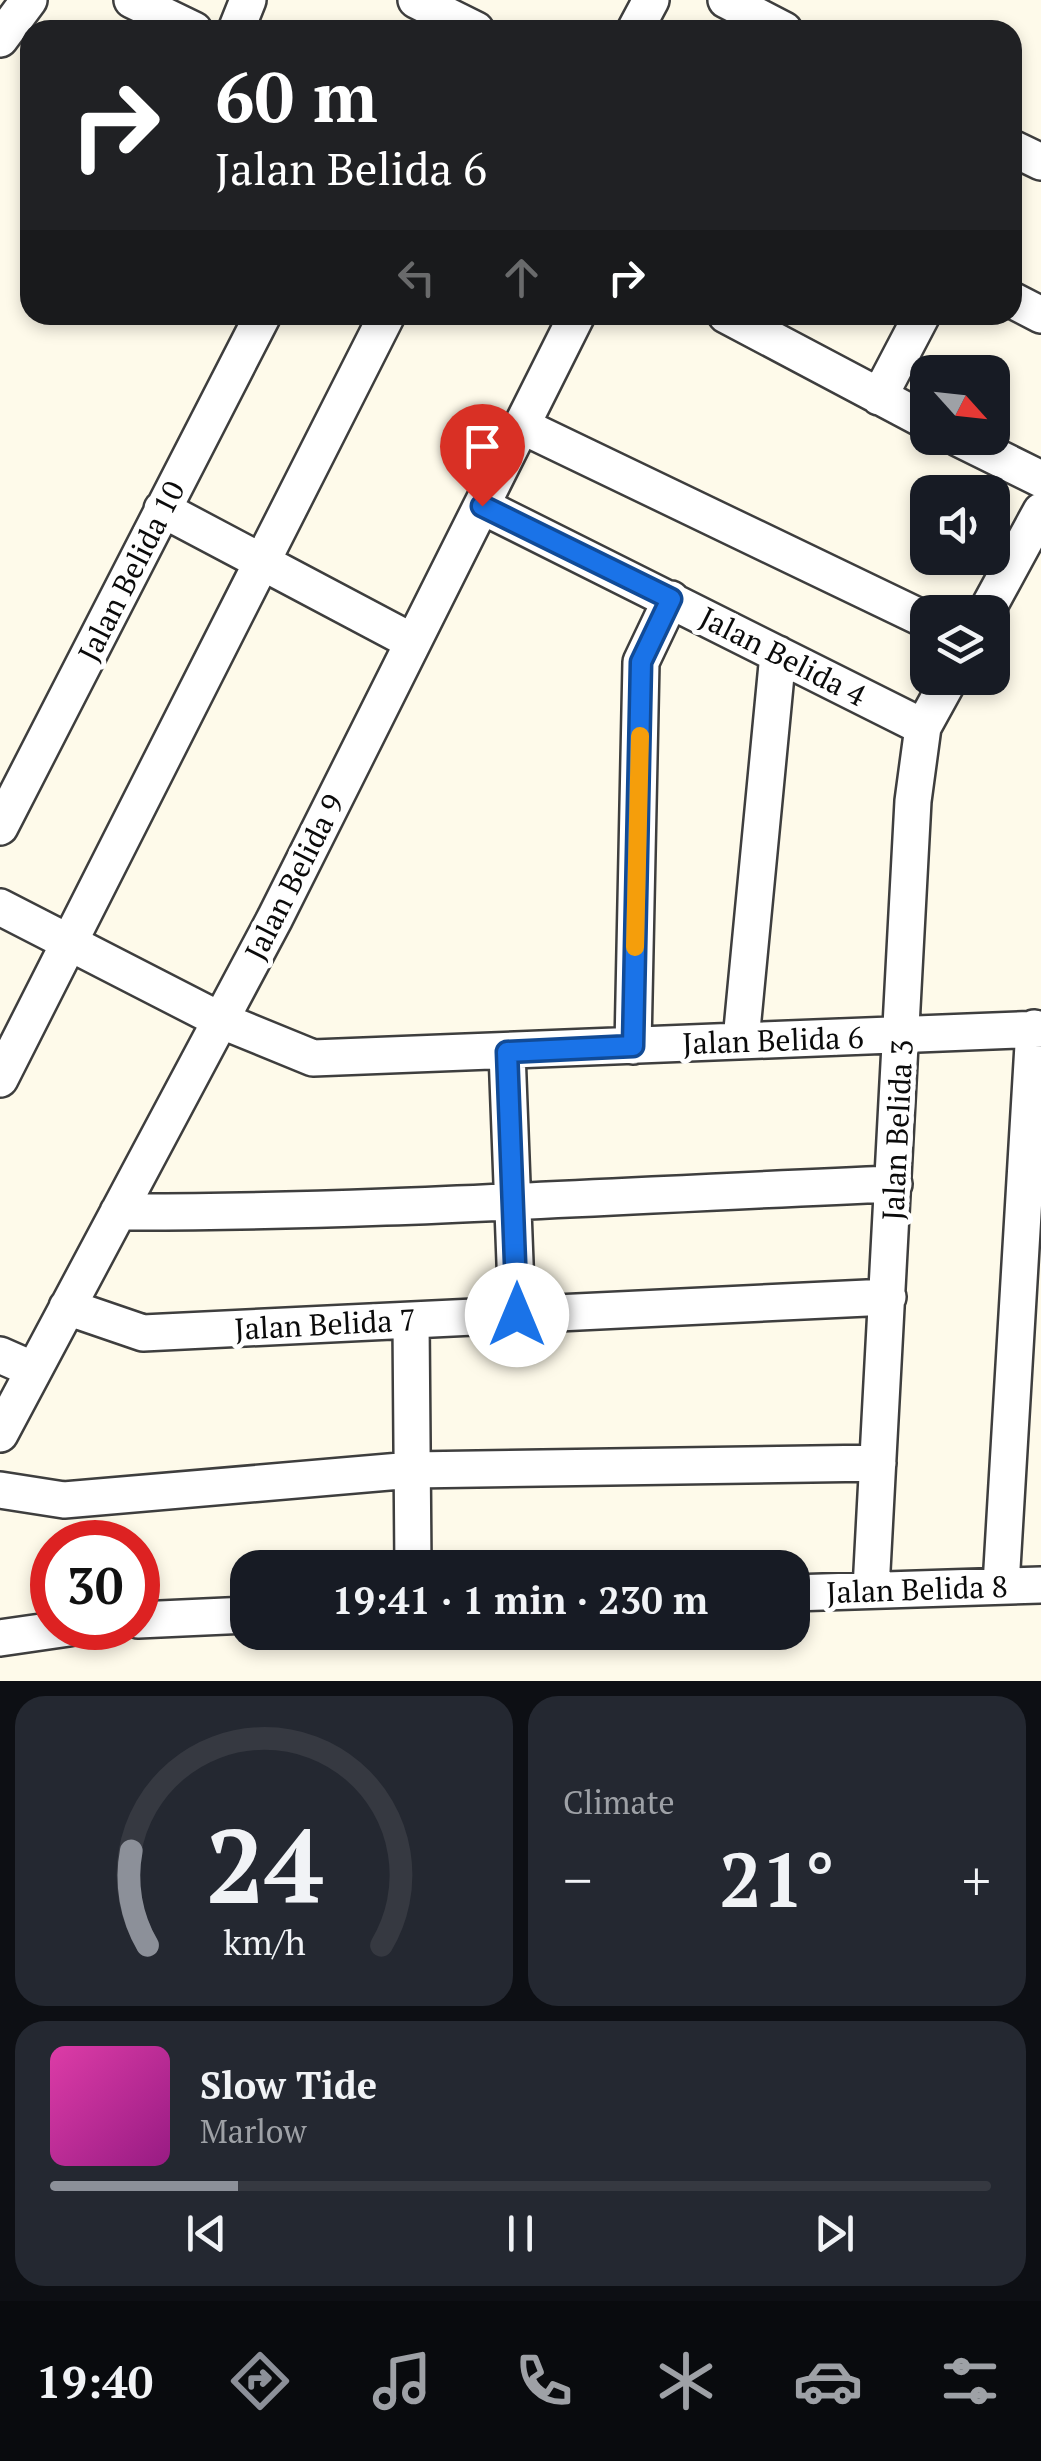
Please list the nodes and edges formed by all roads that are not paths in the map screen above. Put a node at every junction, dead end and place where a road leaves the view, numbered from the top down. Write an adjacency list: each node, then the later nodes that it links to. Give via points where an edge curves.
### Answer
1 (29, 0): 8 (street)
2 (132, 0): 5 (street)
3 (416, 0): 6 (street)
4 (726, 0): 7 (street)
5 (173, 20)
6 (456, 20)
7 (765, 20)
8 (0, 40)
9 (259, 325): 20 (street, Jalan Belida 10)
10 (382, 325): 22 (street)
11 (572, 325): 16 (street, Jalan Belida 9)
12 (745, 325): 14 (street)
13 (917, 325): 14 (street)
14 (879, 396): 15 (street)
15 (910, 412)
16 (522, 426): 19 (street, Jalan Belida 9); 25 (street)
17 (992, 455): 18 (street)
18 (1041, 479)
19 (482, 506): 24 (street, Jalan Belida 4); 26 (street, Jalan Belida 9)
20 (162, 509): 22 (street); 30 (street, Jalan Belida 10)
21 (1041, 511): 23 (street)
22 (261, 561): 26 (street); 32 (street)
23 (995, 595)
24 (671, 599): 27 (street, Jalan Belida 4); 37 (street, via 641,662)
25 (910, 612)
26 (413, 642): 33 (street, Jalan Belida 9)
27 (778, 654): 29 (street, Jalan Belida 4); 36 (street)
28 (941, 695): 29 (street, Jalan Belida 3)
29 (924, 727): 35 (street, Jalan Belida 3, via 913,802)
30 (0, 827)
31 (0, 907): 32 (street, Jalan Belida 6)
32 (68, 942): 33 (street, Jalan Belida 6); 39 (street)
33 (220, 1020): 38 (street, Jalan Belida 6, via 314,1058); 42 (street, Jalan Belida 9)
34 (1038, 1028): 35 (street, Jalan Belida 6); 55 (street)
35 (903, 1034): 36 (street, Jalan Belida 6); 40 (street, Jalan Belida 3)
36 (740, 1040): 37 (street, Jalan Belida 6)
37 (633, 1046): 38 (street, Jalan Belida 6)
38 (507, 1052): 41 (street)
39 (0, 1079)
40 (894, 1184): 41 (street); 43 (street, Jalan Belida 3)
41 (514, 1199): 42 (street, via 291,1213); 45 (street)
42 (118, 1212): 44 (street, Jalan Belida 9)
43 (888, 1297): 45 (street, Jalan Belida 7); 50 (street, Jalan Belida 3)
44 (67, 1307): 46 (street, Jalan Belida 7, via 144,1334); 48 (street, Jalan Belida 9)
45 (517, 1315): 46 (street, Jalan Belida 7)
46 (411, 1320): 51 (street)
47 (0, 1355): 48 (street)
48 (34, 1370): 49 (street, Jalan Belida 9)
49 (0, 1434)
50 (878, 1463): 51 (street); 56 (street, Jalan Belida 3)
51 (412, 1470): 52 (street, via 64,1500); 53 (street)
52 (0, 1490)
53 (413, 1550)
54 (1041, 1585): 55 (street, Jalan Belida 8)
55 (1001, 1586): 56 (street, Jalan Belida 8)
56 (871, 1590): 57 (street, Jalan Belida 8)
57 (810, 1592)
58 (230, 1616): 59 (street)
59 (160, 1619)
60 (30, 1634): 61 (street)
61 (0, 1638)

